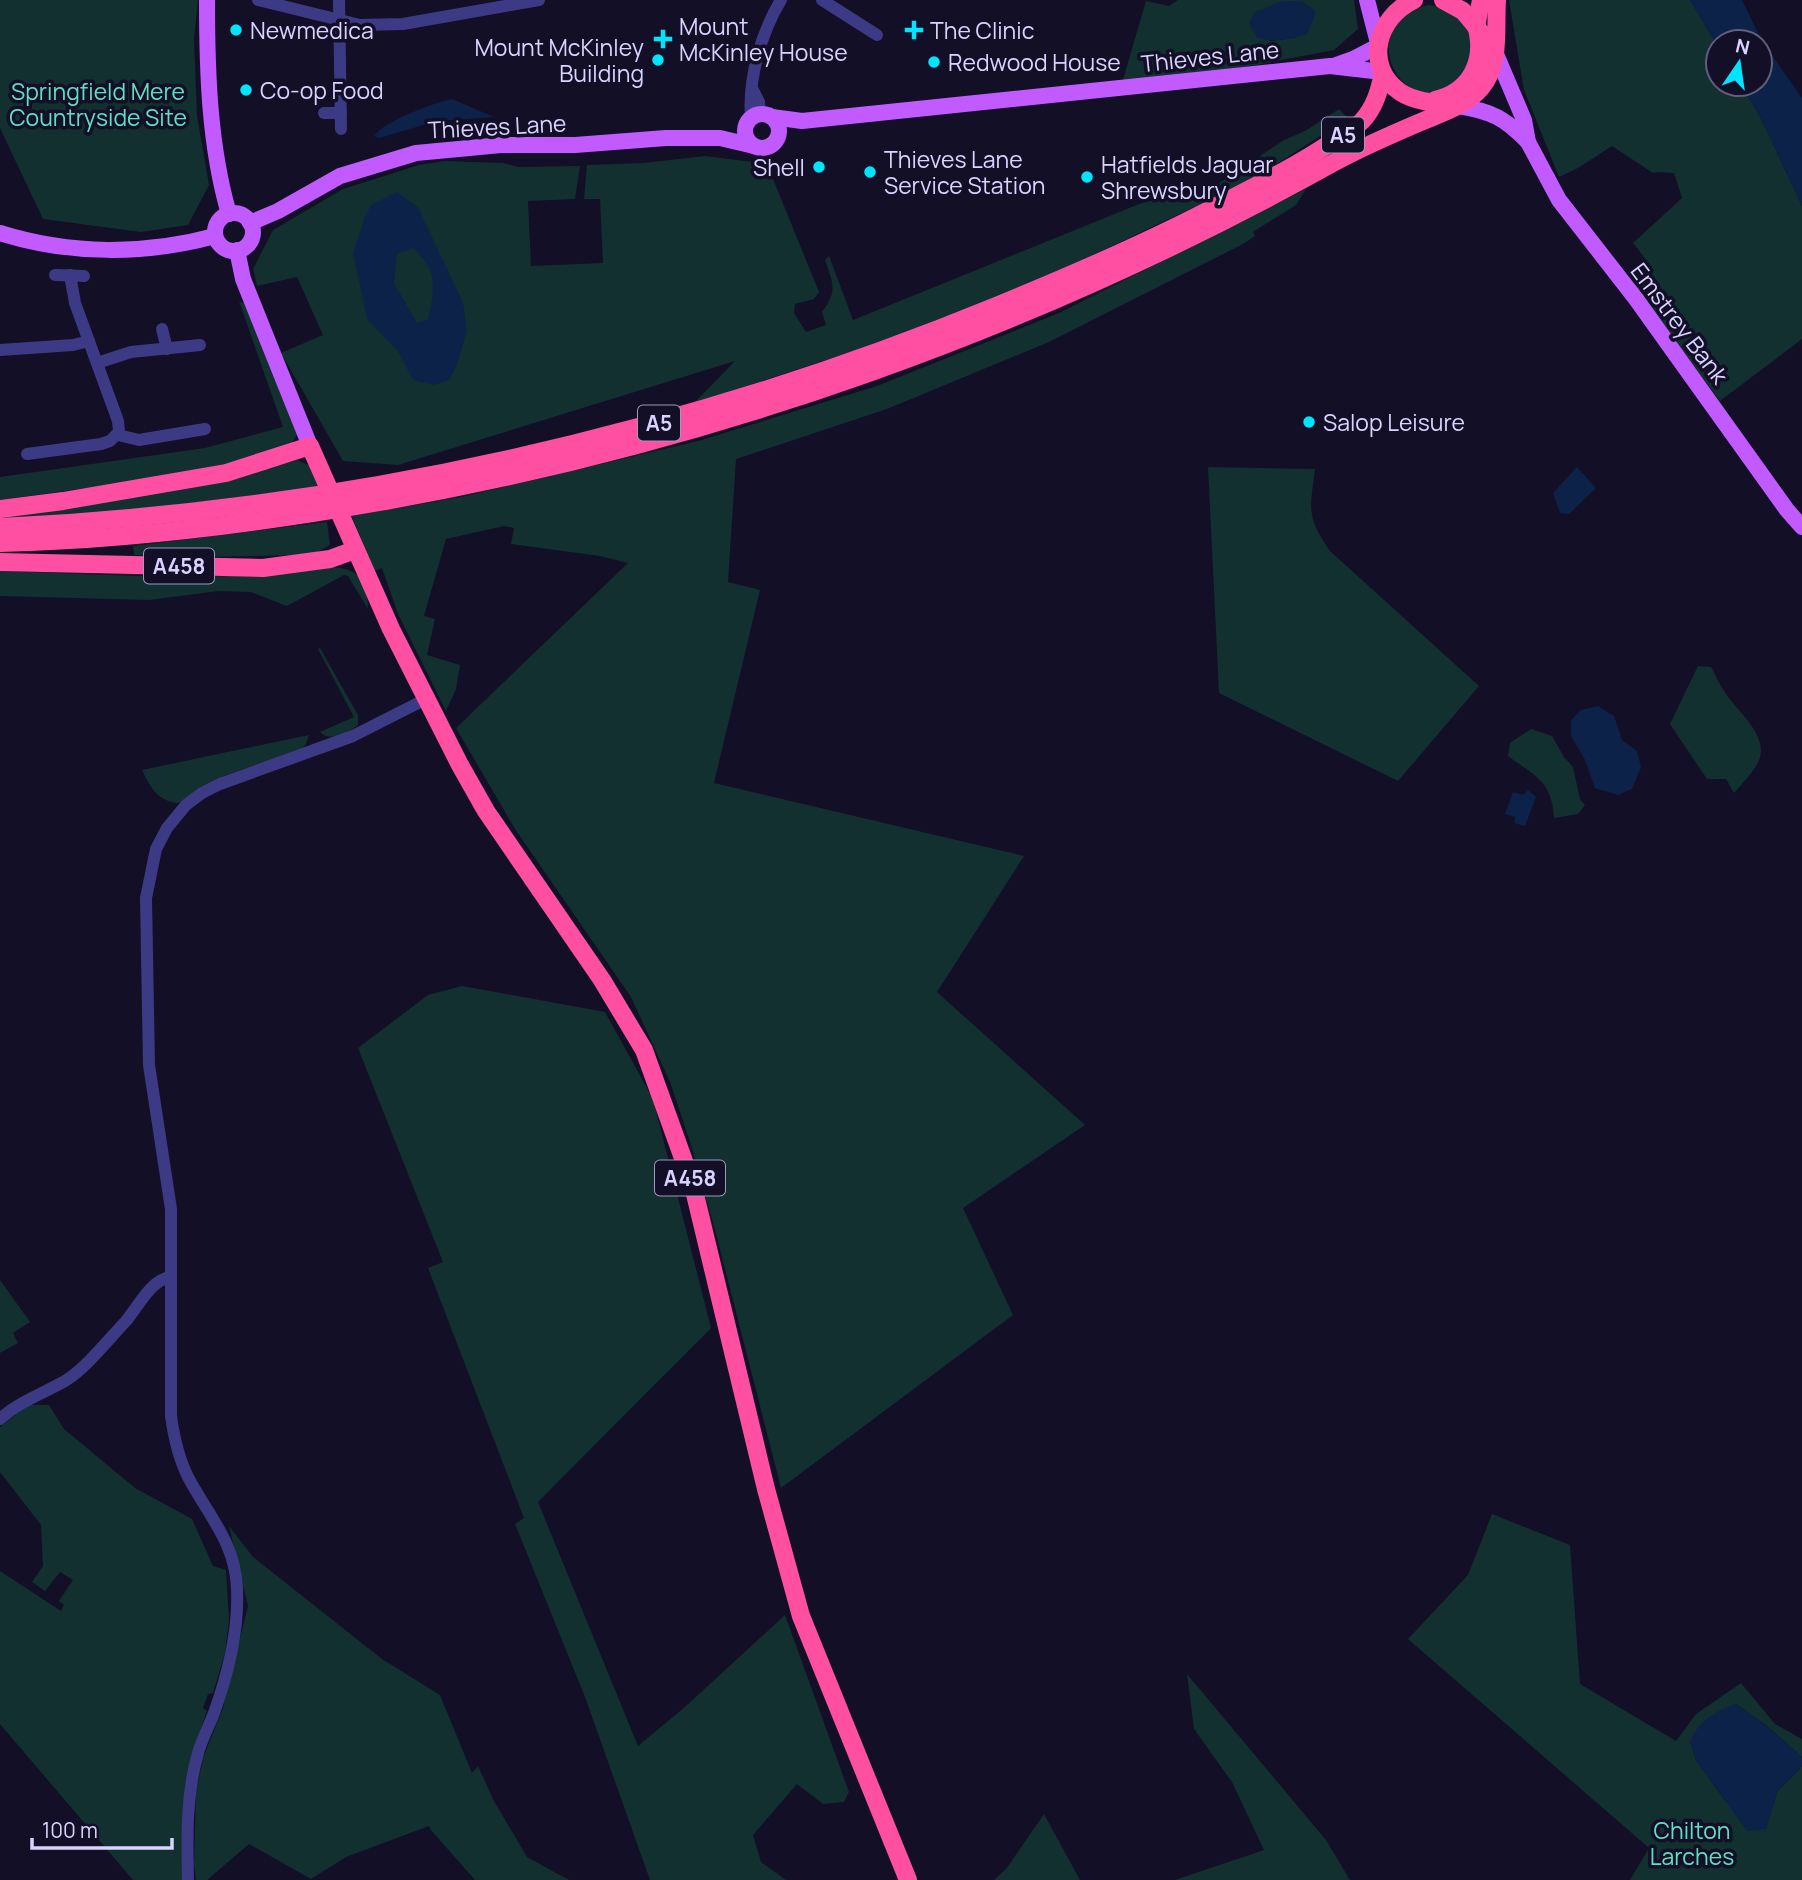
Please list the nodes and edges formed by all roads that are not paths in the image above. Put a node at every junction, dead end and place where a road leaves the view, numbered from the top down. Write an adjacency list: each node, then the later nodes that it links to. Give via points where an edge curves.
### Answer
1 (207, 0): 30 (main road, via 209,97)
2 (258, 0): 12 (street)
3 (339, 0): 12 (street)
4 (539, 0): 12 (street, via 403,24)
5 (781, 0): 23 (street, via 762,42 750,103)
6 (822, 0): 14 (street)
7 (1367, 0): 15 (main road)
8 (1414, 0): 15 (highway, via 1394,13)
9 (1443, 0): 13 (highway, via 1463,11)
10 (1482, 0): 13 (highway)
11 (1497, 0): 16 (highway)
12 (340, 21): 22 (street)
13 (1476, 28): 16 (highway); 19 (highway, via 1480,52 1473,75 1456,93)
14 (877, 35)
15 (1378, 44): 17 (main road); 18 (highway)
16 (1496, 54): 20 (highway, via 1485,83); 28 (main road, Emstrey Bank, via 1524,120)
17 (1331, 66): 18 (main road); 24 (main road, Thieves Lane)
18 (1383, 73): 19 (highway, via 1399,91); 49 (highway, A5, via 1376,98 1360,123 1278,175 1062,279 830,370 636,429 348,492 158,516)
19 (1429, 101): 20 (highway)
20 (1458, 106): 28 (main road, Emstrey Bank, via 1500,116); 51 (highway, A5, via 1347,155 1189,240 1075,292 960,340 714,424 521,475 327,511 184,531)
21 (324, 113): 22 (street)
22 (341, 113): 25 (street)
23 (757, 119): 24 (main road); 26 (main road, via 779,126); 27 (main road); 29 (main road, via 745,136)
24 (802, 121): 26 (main road)
25 (341, 129)
26 (779, 136): 29 (main road, via 768,147)
27 (720, 138): 29 (main road); 31 (main road, Thieves Lane, via 501,145 416,153 340,176)
28 (1528, 142): 50 (main road, Emstrey Bank, via 1564,209 1636,299)
29 (754, 146)
30 (229, 214): 31 (main road, via 241,215); 33 (main road, via 219,220)
31 (250, 223): 34 (main road, via 251,240)
32 (0, 233): 33 (main road, via 103,250 151,249)
33 (215, 236): 34 (main road, via 226,249)
34 (237, 250): 46 (main road, A458, via 243,279)
35 (55, 275): 36 (street)
36 (70, 275): 37 (street); 39 (street)
37 (84, 276)
38 (162, 329): 41 (street)
39 (89, 341): 42 (street); 43 (street)
40 (200, 345): 41 (street)
41 (167, 349): 43 (street, via 131,352)
42 (0, 350)
43 (97, 363): 45 (street, via 118,421)
44 (205, 429): 45 (street, via 139,440)
45 (117, 435): 47 (street, via 101,444)
46 (310, 446): 48 (highway, via 226,473); 52 (highway, A458)
47 (32, 450)
48 (0, 509)
49 (0, 527)
50 (1802, 527)
51 (0, 543)
52 (355, 550): 53 (highway, A458, via 330,559 263,568); 54 (highway, A458)
53 (0, 562)
54 (425, 699): 55 (street, via 353,736 202,793 173,819 156,849 146,898 149,1065 171,1209); 58 (highway, A458, via 486,811 602,980 644,1050 694,1186 765,1489 801,1616)
55 (171, 1277): 56 (street, via 155,1284 127,1320 67,1380 15,1406); 57 (street, via 175,1446 188,1477 222,1531 237,1586 233,1646 192,1780)
56 (0, 1419)
57 (188, 1880)
58 (908, 1880)

